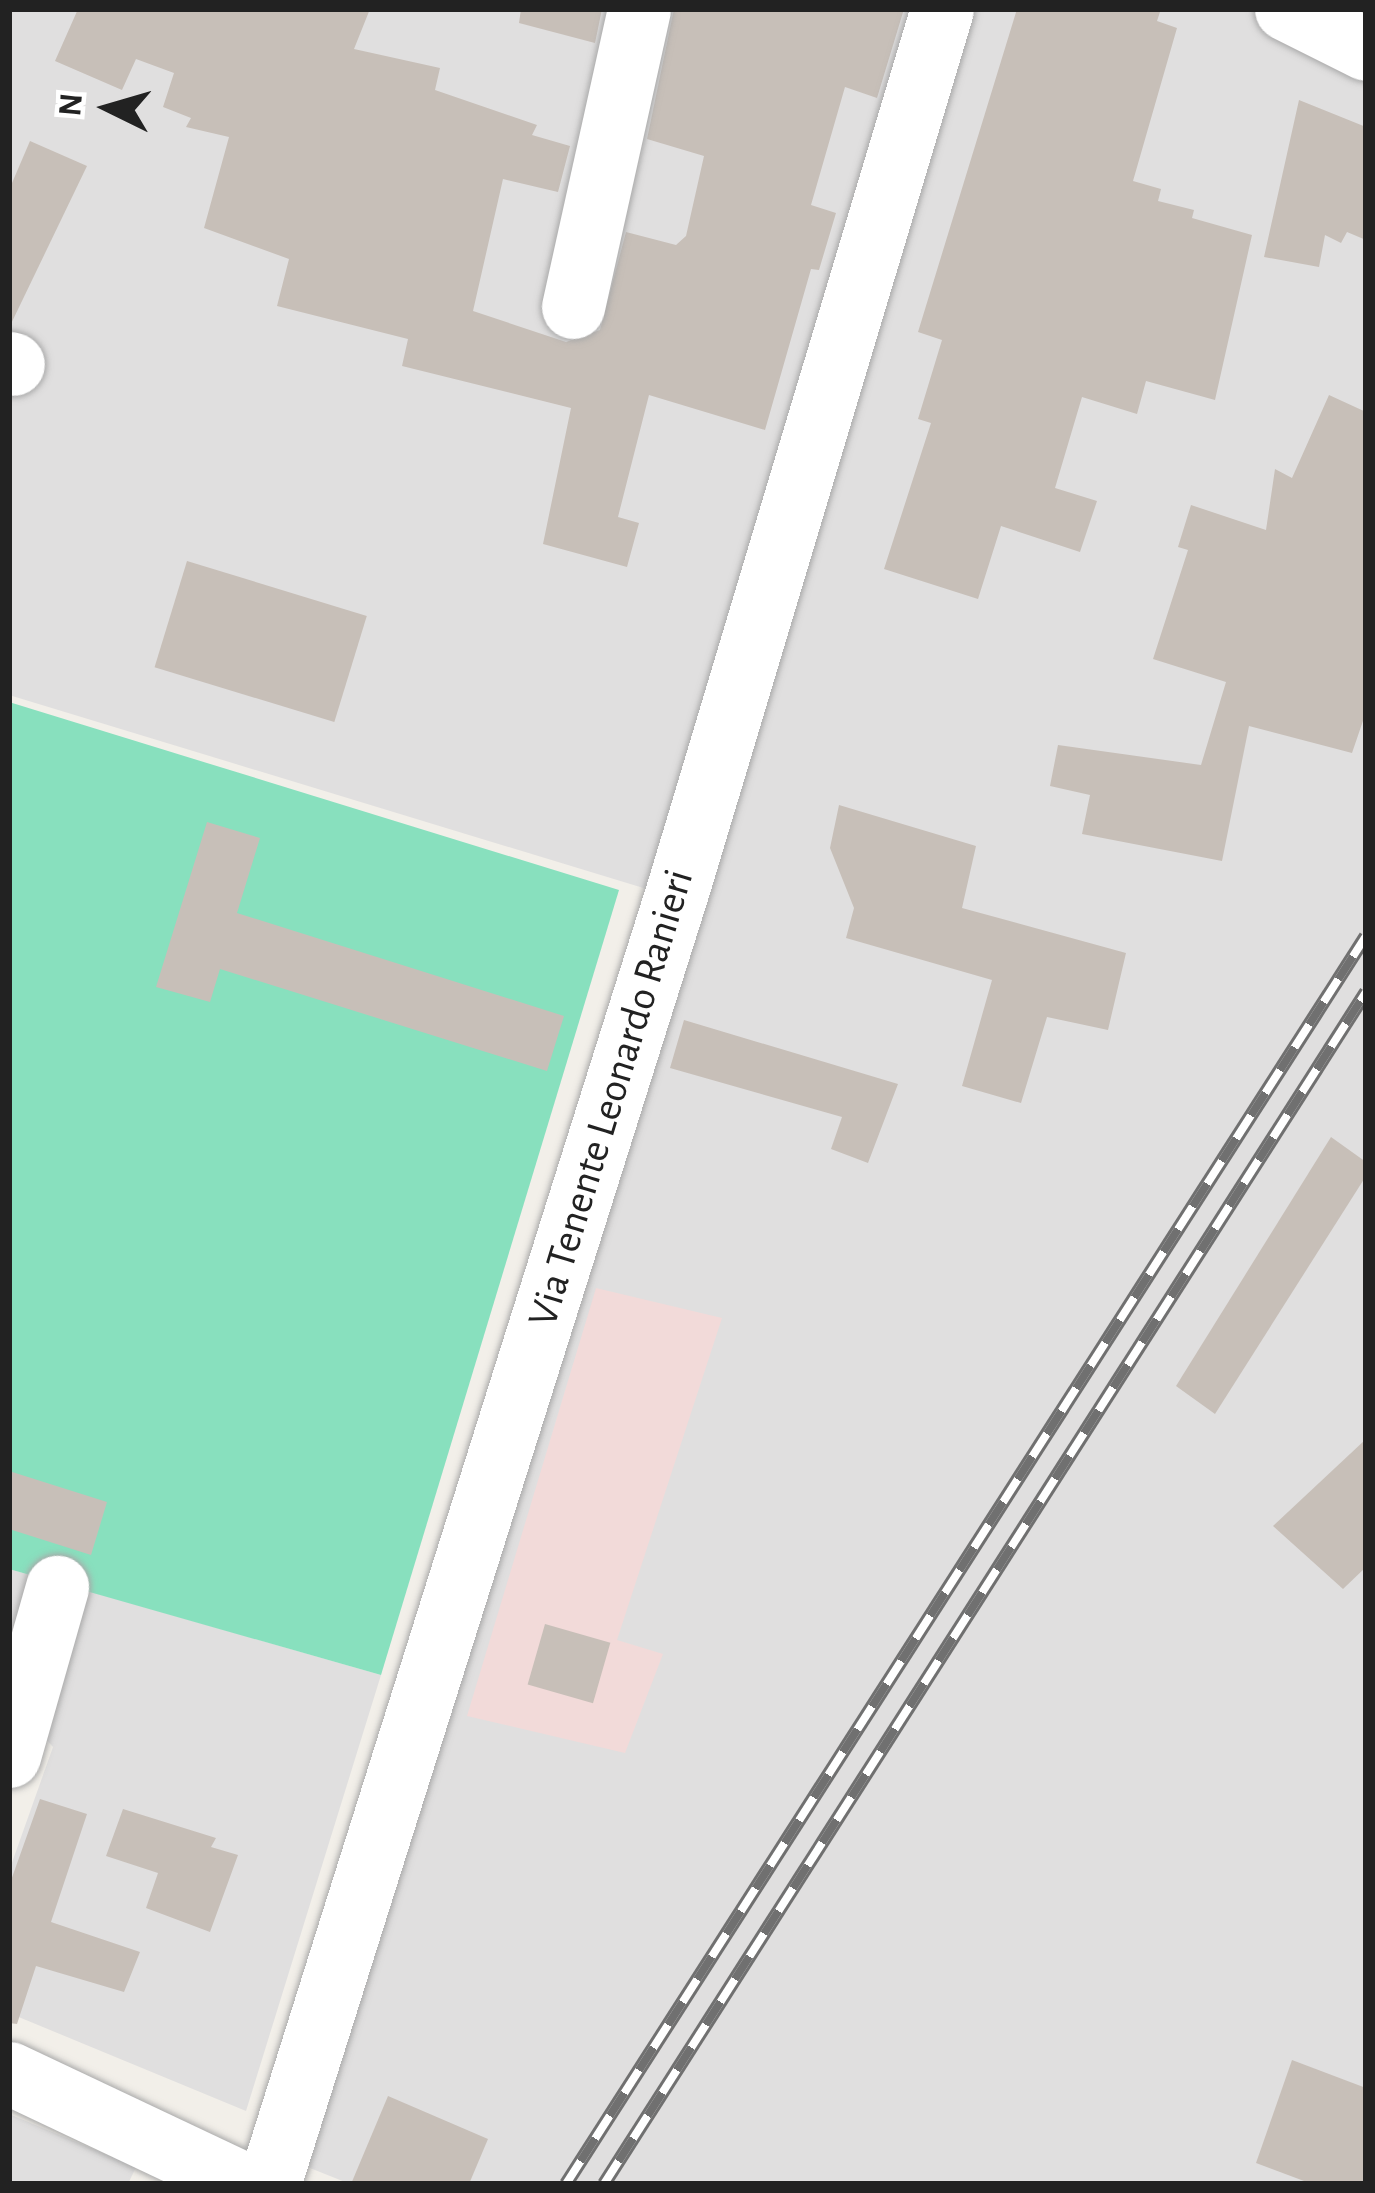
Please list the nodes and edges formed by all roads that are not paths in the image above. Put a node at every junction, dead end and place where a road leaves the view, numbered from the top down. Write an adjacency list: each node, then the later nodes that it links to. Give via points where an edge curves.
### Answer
1 (639, 9): 5 (street)
2 (942, 9): 11 (street, Via Tenente Leonardo Ranieri, via 680,882)
3 (1286, 9): 4 (street)
4 (1366, 50)
5 (573, 307)
6 (57, 1587): 7 (street)
7 (9, 1756)
8 (9, 2073): 9 (street)
9 (167, 2165): 10 (street)
10 (244, 2184)
11 (269, 2184)

